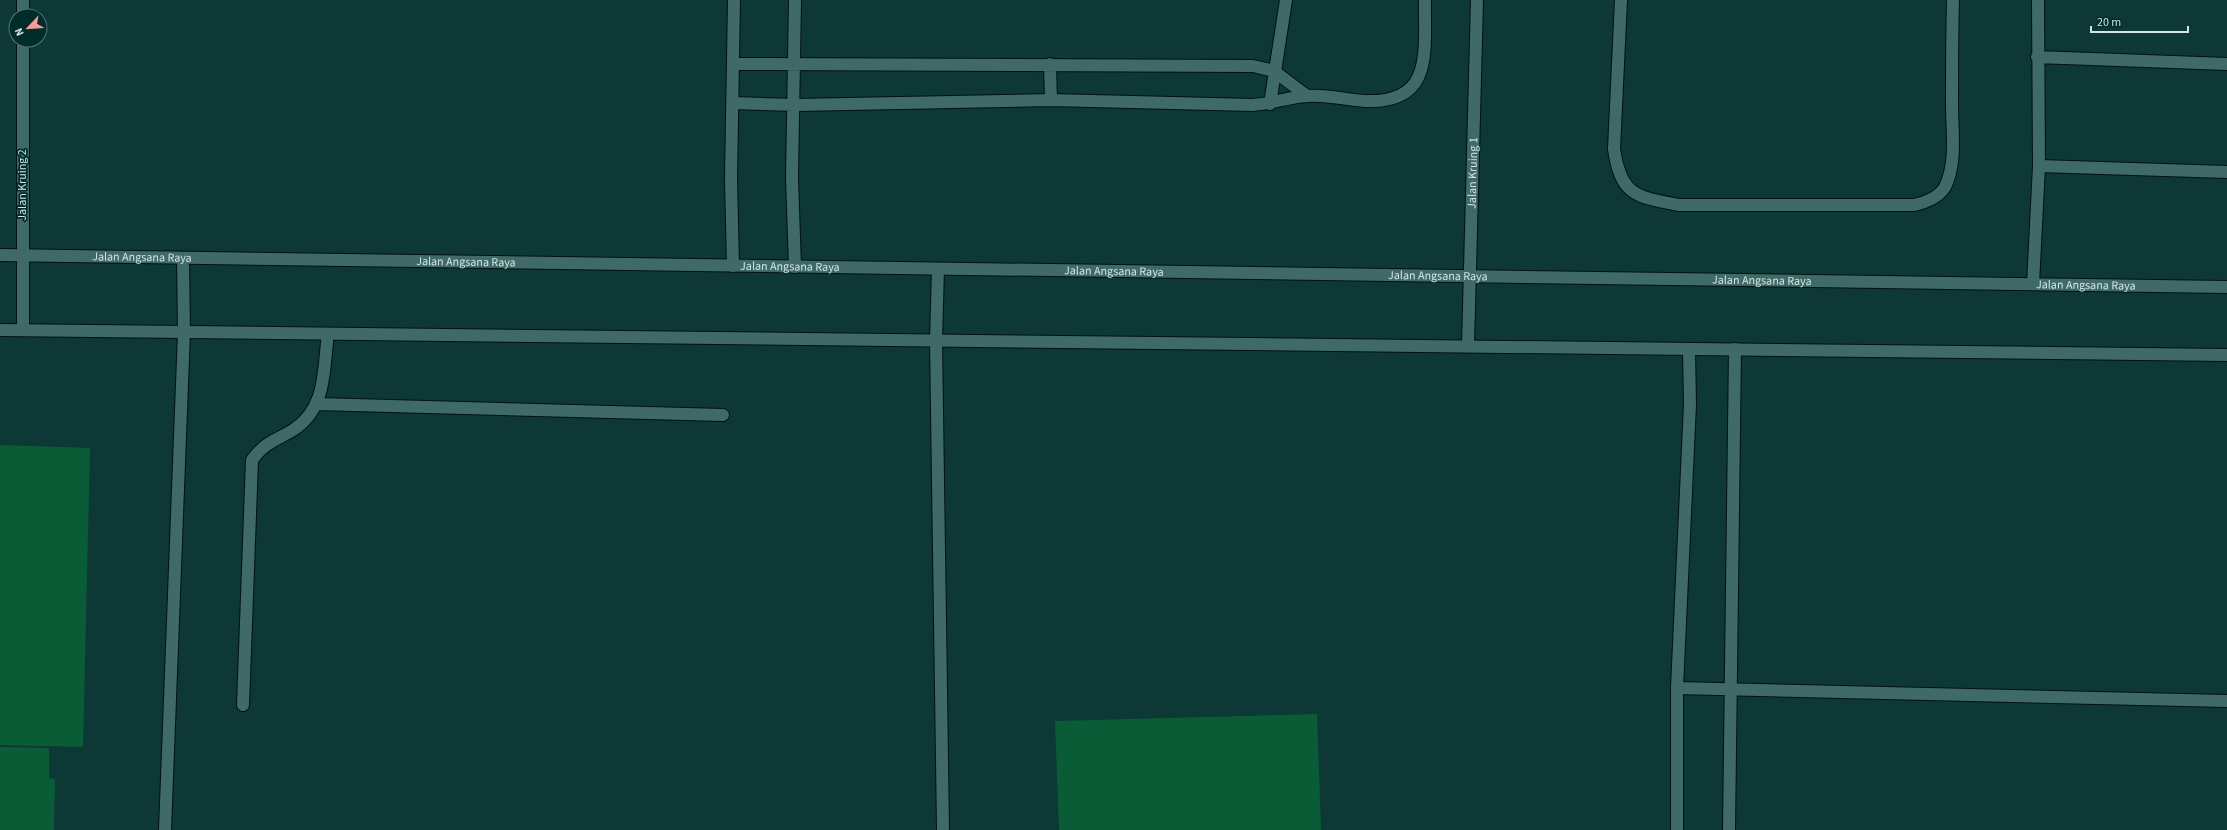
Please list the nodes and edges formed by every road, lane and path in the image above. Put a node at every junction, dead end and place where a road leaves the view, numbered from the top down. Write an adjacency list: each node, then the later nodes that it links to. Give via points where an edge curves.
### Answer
1 (734, 0): 11 (street)
2 (795, 0): 12 (street)
3 (1286, 0): 15 (street)
4 (1425, 0): 16 (street, via 1422,72 1417,83 1401,94 1383,101)
5 (1477, 0): 29 (street, Jalan Kruing 1)
6 (1621, 0): 7 (street, via 1614,149 1618,173 1629,190 1650,200 1679,205 1914,205 1936,196 1944,188 1948,177 1952,148)
7 (1952, 0)
8 (2038, 0): 10 (street)
9 (23, 48): 24 (street, Jalan Kruing 2)
10 (2037, 57): 14 (street); 21 (street)
11 (733, 64): 12 (street); 18 (street)
12 (795, 64): 13 (street); 20 (street)
13 (1050, 64): 15 (street, via 1253,66); 17 (street)
14 (2227, 64)
15 (1274, 71): 16 (street); 19 (street)
16 (1307, 96): 19 (street)
17 (1051, 100): 19 (street); 20 (street)
18 (734, 103): 20 (street); 26 (street, via 731,178)
19 (1270, 104)
20 (795, 105): 27 (street, via 792,178)
21 (2039, 166): 22 (street); 30 (street)
22 (2227, 172)
23 (0, 256): 24 (street, Jalan Angsana Raya)
24 (23, 256): 25 (street, Jalan Angsana Raya); 33 (street, Jalan Kruing 2)
25 (183, 258): 26 (street, Jalan Angsana Raya); 34 (street)
26 (733, 266): 27 (street, Jalan Angsana Raya)
27 (795, 266): 28 (street, Jalan Angsana Raya)
28 (938, 269): 29 (street, Jalan Angsana Raya); 36 (street)
29 (1470, 276): 30 (street, Jalan Angsana Raya); 37 (street, Jalan Kruing 1)
30 (2033, 284): 31 (street, Jalan Angsana Raya)
31 (2227, 287)
32 (0, 330): 33 (street)
33 (23, 330): 34 (street)
34 (184, 332): 35 (street); 47 (street)
35 (328, 334): 36 (street); 41 (street)
36 (936, 340): 37 (street); 48 (street)
37 (1468, 346): 38 (street)
38 (1689, 349): 39 (street); 43 (street, via 1690,404)
39 (1735, 349): 40 (street); 44 (street)
40 (2227, 355)
41 (317, 404): 42 (street); 46 (street, via 301,425 266,444 252,460)
42 (723, 415)
43 (1677, 688): 44 (street); 49 (street)
44 (1731, 689): 45 (street); 50 (street)
45 (2227, 701)
46 (243, 705)
47 (165, 830)
48 (943, 830)
49 (1677, 830)
50 (1729, 830)

